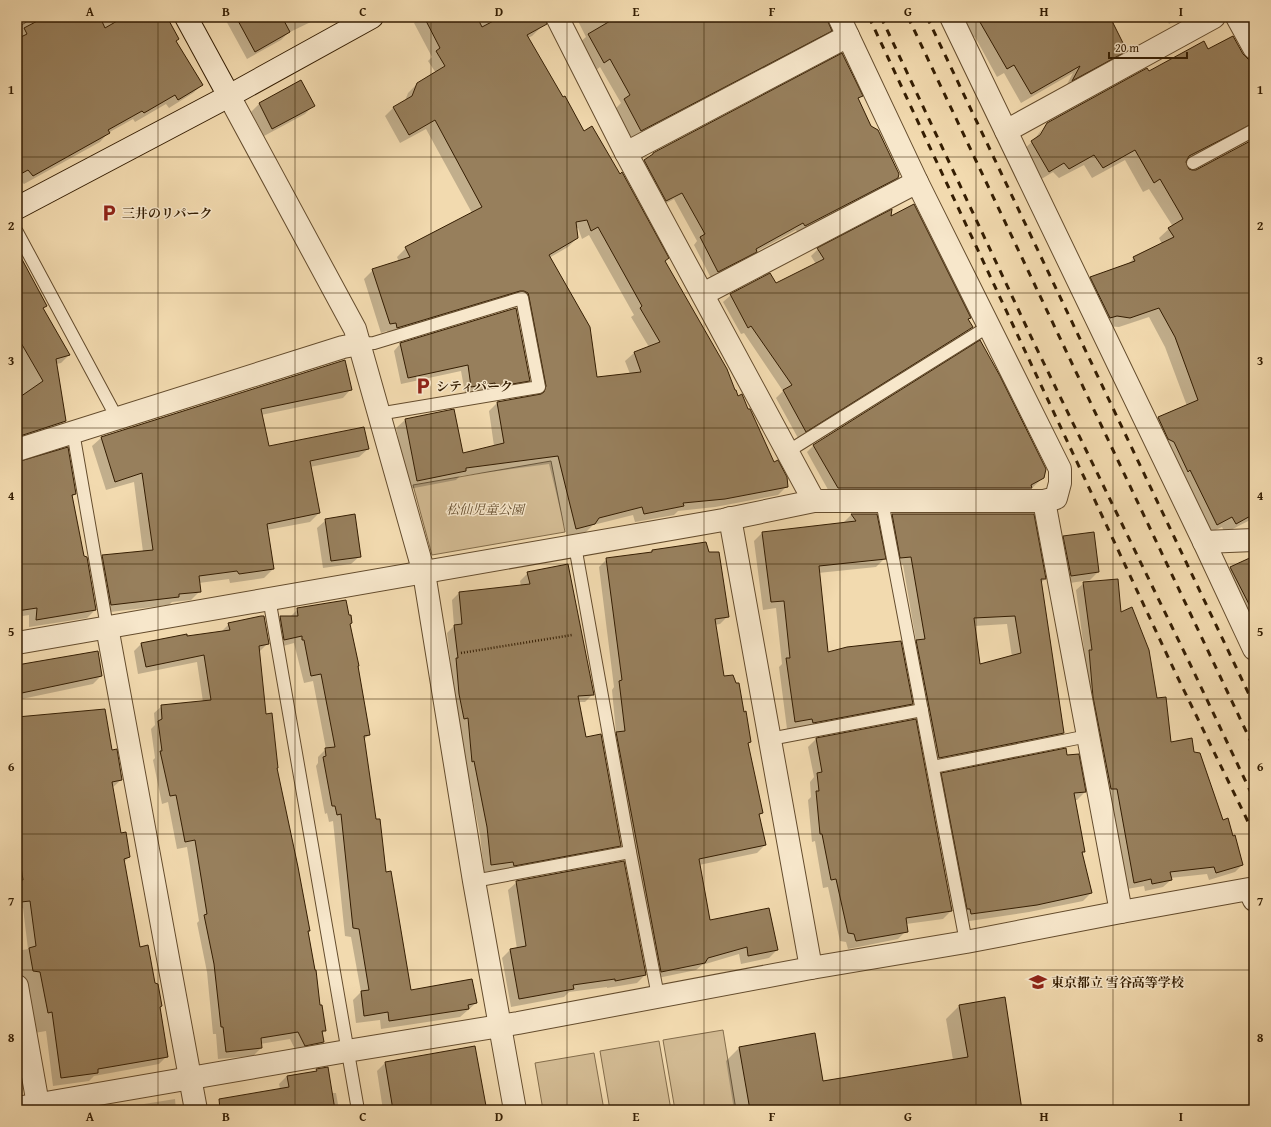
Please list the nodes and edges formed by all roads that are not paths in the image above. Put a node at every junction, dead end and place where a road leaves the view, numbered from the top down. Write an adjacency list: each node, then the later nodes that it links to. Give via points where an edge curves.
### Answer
1 (22, 17): 8 (lane)
2 (186, 17): 11 (street)
3 (372, 17): 11 (street)
4 (557, 17): 14 (street)
5 (951, 17): 13 (street)
6 (1214, 17): 13 (street)
7 (1238, 17): 10 (street)
8 (17, 20)
9 (843, 26): 14 (street); 16 (street)
10 (1254, 48)
11 (229, 96): 17 (street); 21 (street, via 355,329)
12 (1254, 130): 15 (lane)
13 (1006, 131): 32 (street)
14 (626, 153): 19 (street)
15 (1193, 163)
16 (917, 182): 19 (street); 20 (street)
17 (17, 208)
18 (17, 232): 23 (lane)
19 (702, 294): 26 (street)
20 (989, 326): 26 (lane); 29 (street, via 1060,469 1056,498)
21 (360, 344): 22 (street); 22 (lane, via 374,343 522,298 538,387); 23 (street, via 343,347)
22 (378, 414): 34 (street)
23 (117, 418): 24 (street)
24 (73, 432): 25 (street); 36 (lane)
25 (17, 450)
26 (788, 452): 27 (street)
27 (814, 501): 28 (street); 30 (street)
28 (882, 501): 29 (street); 39 (lane)
29 (1044, 501): 40 (street)
30 (730, 518): 33 (street); 41 (street)
31 (1254, 540): 32 (street)
32 (1204, 542): 38 (street)
33 (575, 546): 34 (street); 43 (lane)
34 (424, 573): 35 (street); 44 (street)
35 (269, 598): 36 (street); 52 (lane)
36 (107, 627): 37 (street); 53 (street)
37 (17, 642)
38 (1254, 649)
39 (922, 710): 41 (lane); 42 (lane)
40 (1088, 736): 42 (lane); 46 (street)
41 (770, 739): 48 (street)
42 (933, 767): 47 (lane)
43 (630, 852): 44 (lane); 50 (lane)
44 (474, 881): 51 (street)
45 (1254, 900): 46 (street, via 1249,889)
46 (1121, 912): 47 (street)
47 (966, 942): 48 (street)
48 (811, 968): 50 (street)
49 (17, 986): 54 (street)
50 (658, 996): 51 (street)
51 (500, 1026): 52 (street); 58 (street)
52 (347, 1051): 53 (street); 57 (lane)
53 (190, 1078): 54 (street); 56 (street)
54 (39, 1107): 55 (street)
55 (17, 1108)
56 (196, 1110)
57 (358, 1110)
58 (515, 1110)

